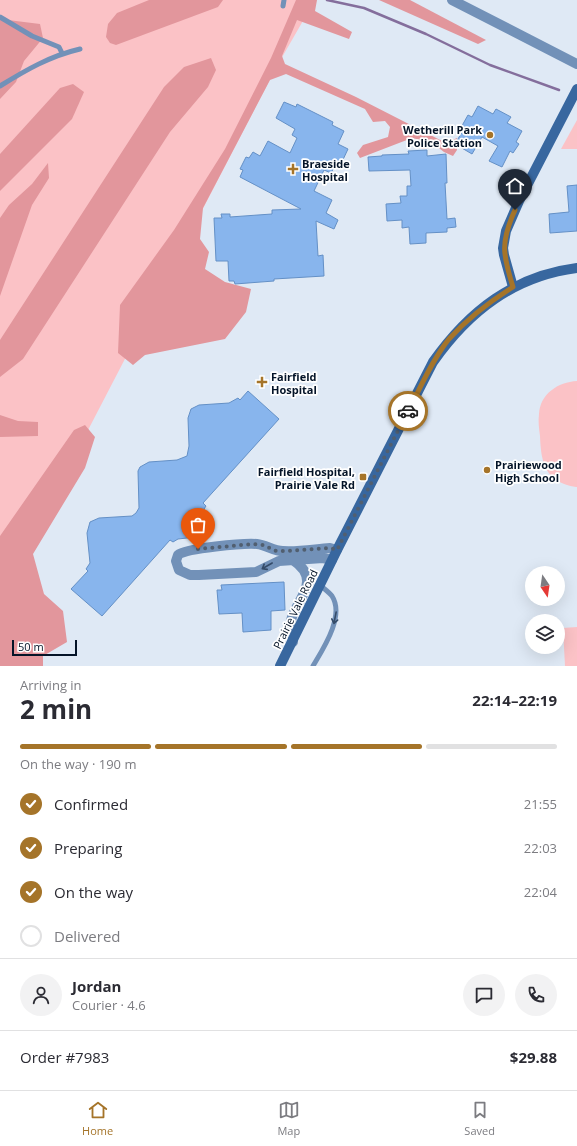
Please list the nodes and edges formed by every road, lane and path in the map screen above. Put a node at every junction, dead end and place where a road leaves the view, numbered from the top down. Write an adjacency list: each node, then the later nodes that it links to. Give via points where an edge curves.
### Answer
1 (452, 0): 5 (street)
2 (0, 17): 4 (lane, via 59,48)
3 (80, 49): 4 (lane)
4 (62, 53): 6 (lane, via 36,64)
5 (577, 64)
6 (0, 86)
7 (577, 89): 9 (main road, via 506,231 503,248)
8 (577, 268): 9 (main road, Prairie Vale Road, via 545,275)
9 (513, 287): 10 (main road, Prairie Vale Road, via 470,318 433,362)
10 (337, 550): 11 (street, one-way to 10, via 274,562 256,572 199,576 179,570 176,560 178,555 187,550 246,544 259,544 276,551 330,548); 12 (main road, Prairie Vale Road)
11 (294, 560): 12 (street); 14 (street, via 301,566 308,582 292,618)
12 (332, 560): 13 (main road, Prairie Vale Road)
13 (320, 585): 14 (main road, Prairie Vale Road); 16 (lane, one-way to 16, via 332,595 336,608 330,634)
14 (292, 642): 15 (main road, Prairie Vale Road)
15 (280, 666)
16 (313, 666)

